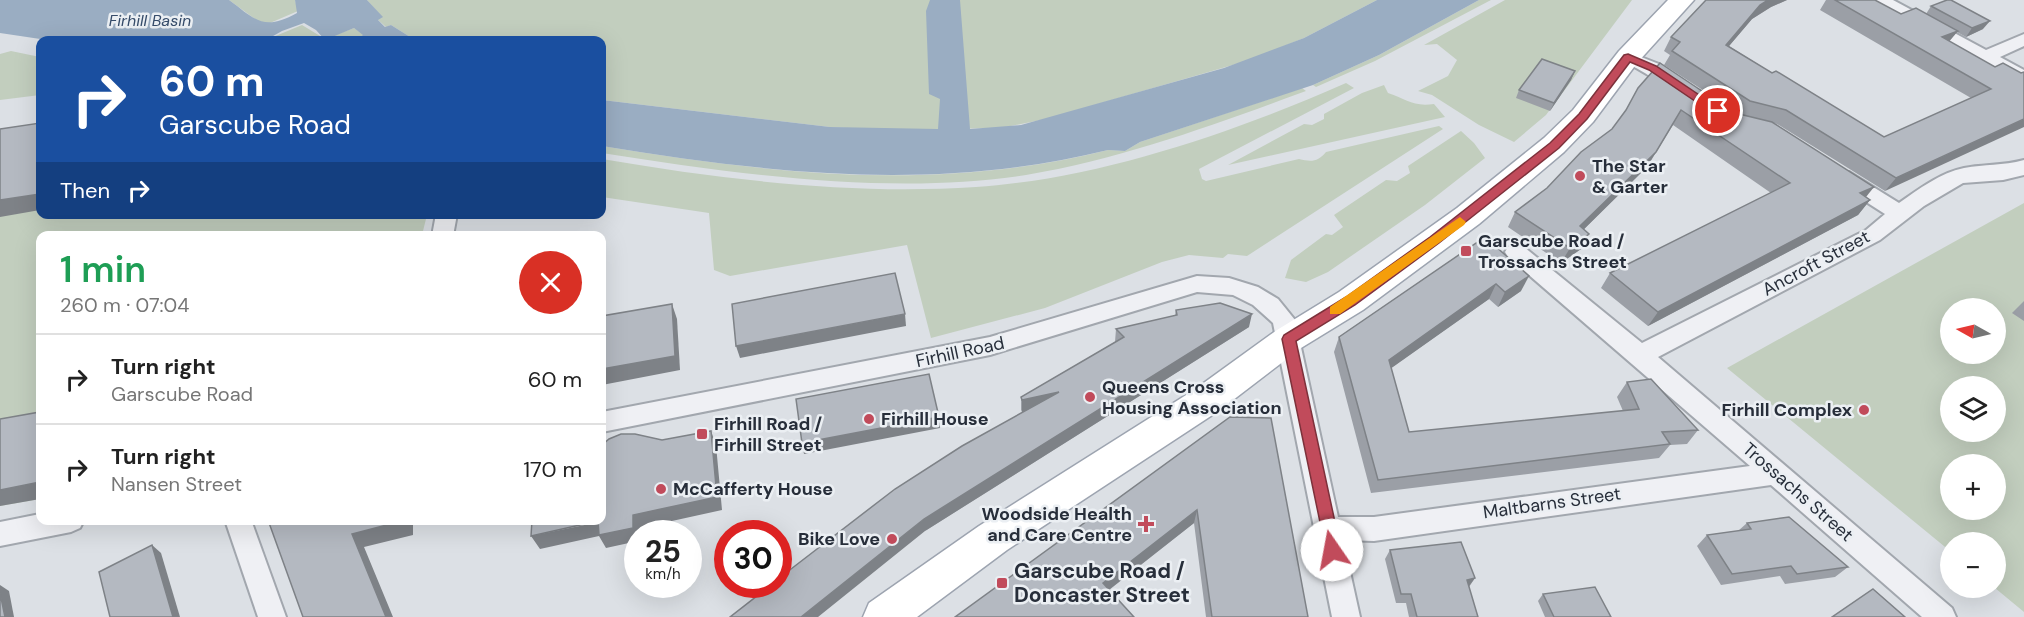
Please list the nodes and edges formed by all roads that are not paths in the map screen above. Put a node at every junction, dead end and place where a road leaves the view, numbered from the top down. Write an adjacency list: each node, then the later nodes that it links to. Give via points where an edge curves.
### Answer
1 (1682, 0): 4 (main road)
2 (1880, 0): 5 (street)
3 (2024, 39): 5 (street)
4 (1628, 57): 7 (street, via 1653,68); 12 (main road, via 1583,117 1554,145 1468,216 1360,295)
5 (1986, 57): 6 (street)
6 (2024, 78)
7 (1698, 98)
8 (2024, 167): 10 (street, Ancroft Street, via 2011,174 1964,175)
9 (1828, 168): 10 (street)
10 (1898, 212): 13 (street, Ancroft Street, via 1873,235)
11 (1516, 252): 13 (street, Trossachs Street)
12 (1289, 339): 14 (street, Firhill Road, via 1278,311 1253,295 1218,284 1193,285 990,346); 18 (street, Firhill Road); 21 (main road, via 1207,400 993,537)
13 (1640, 355): 15 (street, Trossachs Street)
14 (606, 421)
15 (1776, 473): 18 (street, Maltbarns Street, via 1374,529); 23 (street, Trossachs Street)
16 (46, 525): 19 (street)
17 (240, 525): 20 (street)
18 (1328, 528): 22 (street, Firhill Road)
19 (0, 534)
20 (272, 617)
21 (884, 617)
22 (1346, 617)
23 (1942, 617)

